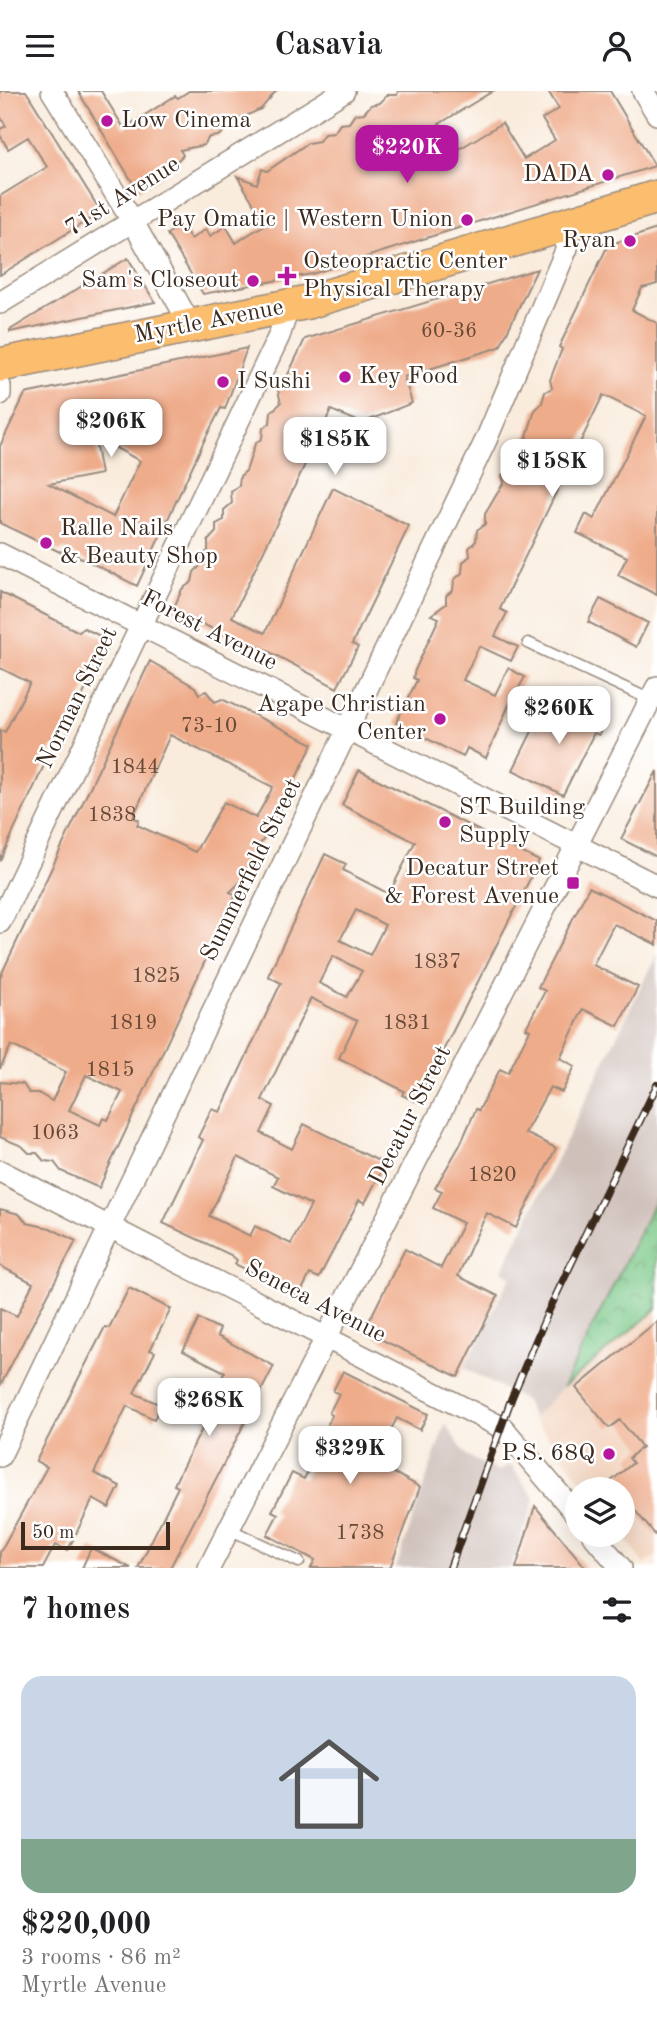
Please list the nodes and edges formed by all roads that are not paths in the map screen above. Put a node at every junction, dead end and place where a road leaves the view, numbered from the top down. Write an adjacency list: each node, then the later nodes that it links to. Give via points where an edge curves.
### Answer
1 (52, 91): 6 (street)
2 (344, 91): 6 (street, 71st Avenue)
3 (643, 91): 4 (street)
4 (657, 114)
5 (657, 197): 7 (main road, Myrtle Avenue)
6 (133, 222): 8 (street, 71st Avenue); 10 (street)
7 (561, 224): 9 (main road, Myrtle Avenue); 18 (street, Summerfield Street, via 567,248 534,327 486,440)
8 (0, 303)
9 (289, 306): 10 (main road, Myrtle Avenue); 15 (street, Norman Street)
10 (191, 326): 11 (main road, Myrtle Avenue)
11 (0, 365)
12 (0, 386): 13 (street)
13 (0, 394)
14 (0, 554): 15 (street, Forest Avenue)
15 (141, 626): 18 (street, Forest Avenue); 21 (street, Norman Street)
16 (528, 643): 17 (lane)
17 (654, 693): 19 (street, Decatur Street)
18 (348, 731): 19 (street, Forest Avenue); 23 (street, Summerfield Street)
19 (577, 847): 20 (street, Forest Avenue); 24 (street, Decatur Street)
20 (657, 886)
21 (0, 922)
22 (0, 1171): 23 (street, Seneca Avenue)
23 (110, 1227): 24 (street, Seneca Avenue); 25 (street, Summerfield Street)
24 (329, 1337): 26 (street, Seneca Avenue, via 503,1428); 27 (street, Decatur Street)
25 (0, 1456)
26 (565, 1501)
27 (229, 1529): 29 (lane); 30 (street, Decatur Street)
28 (603, 1547): 31 (street)
29 (299, 1562)
30 (209, 1568)
31 (621, 1568)

